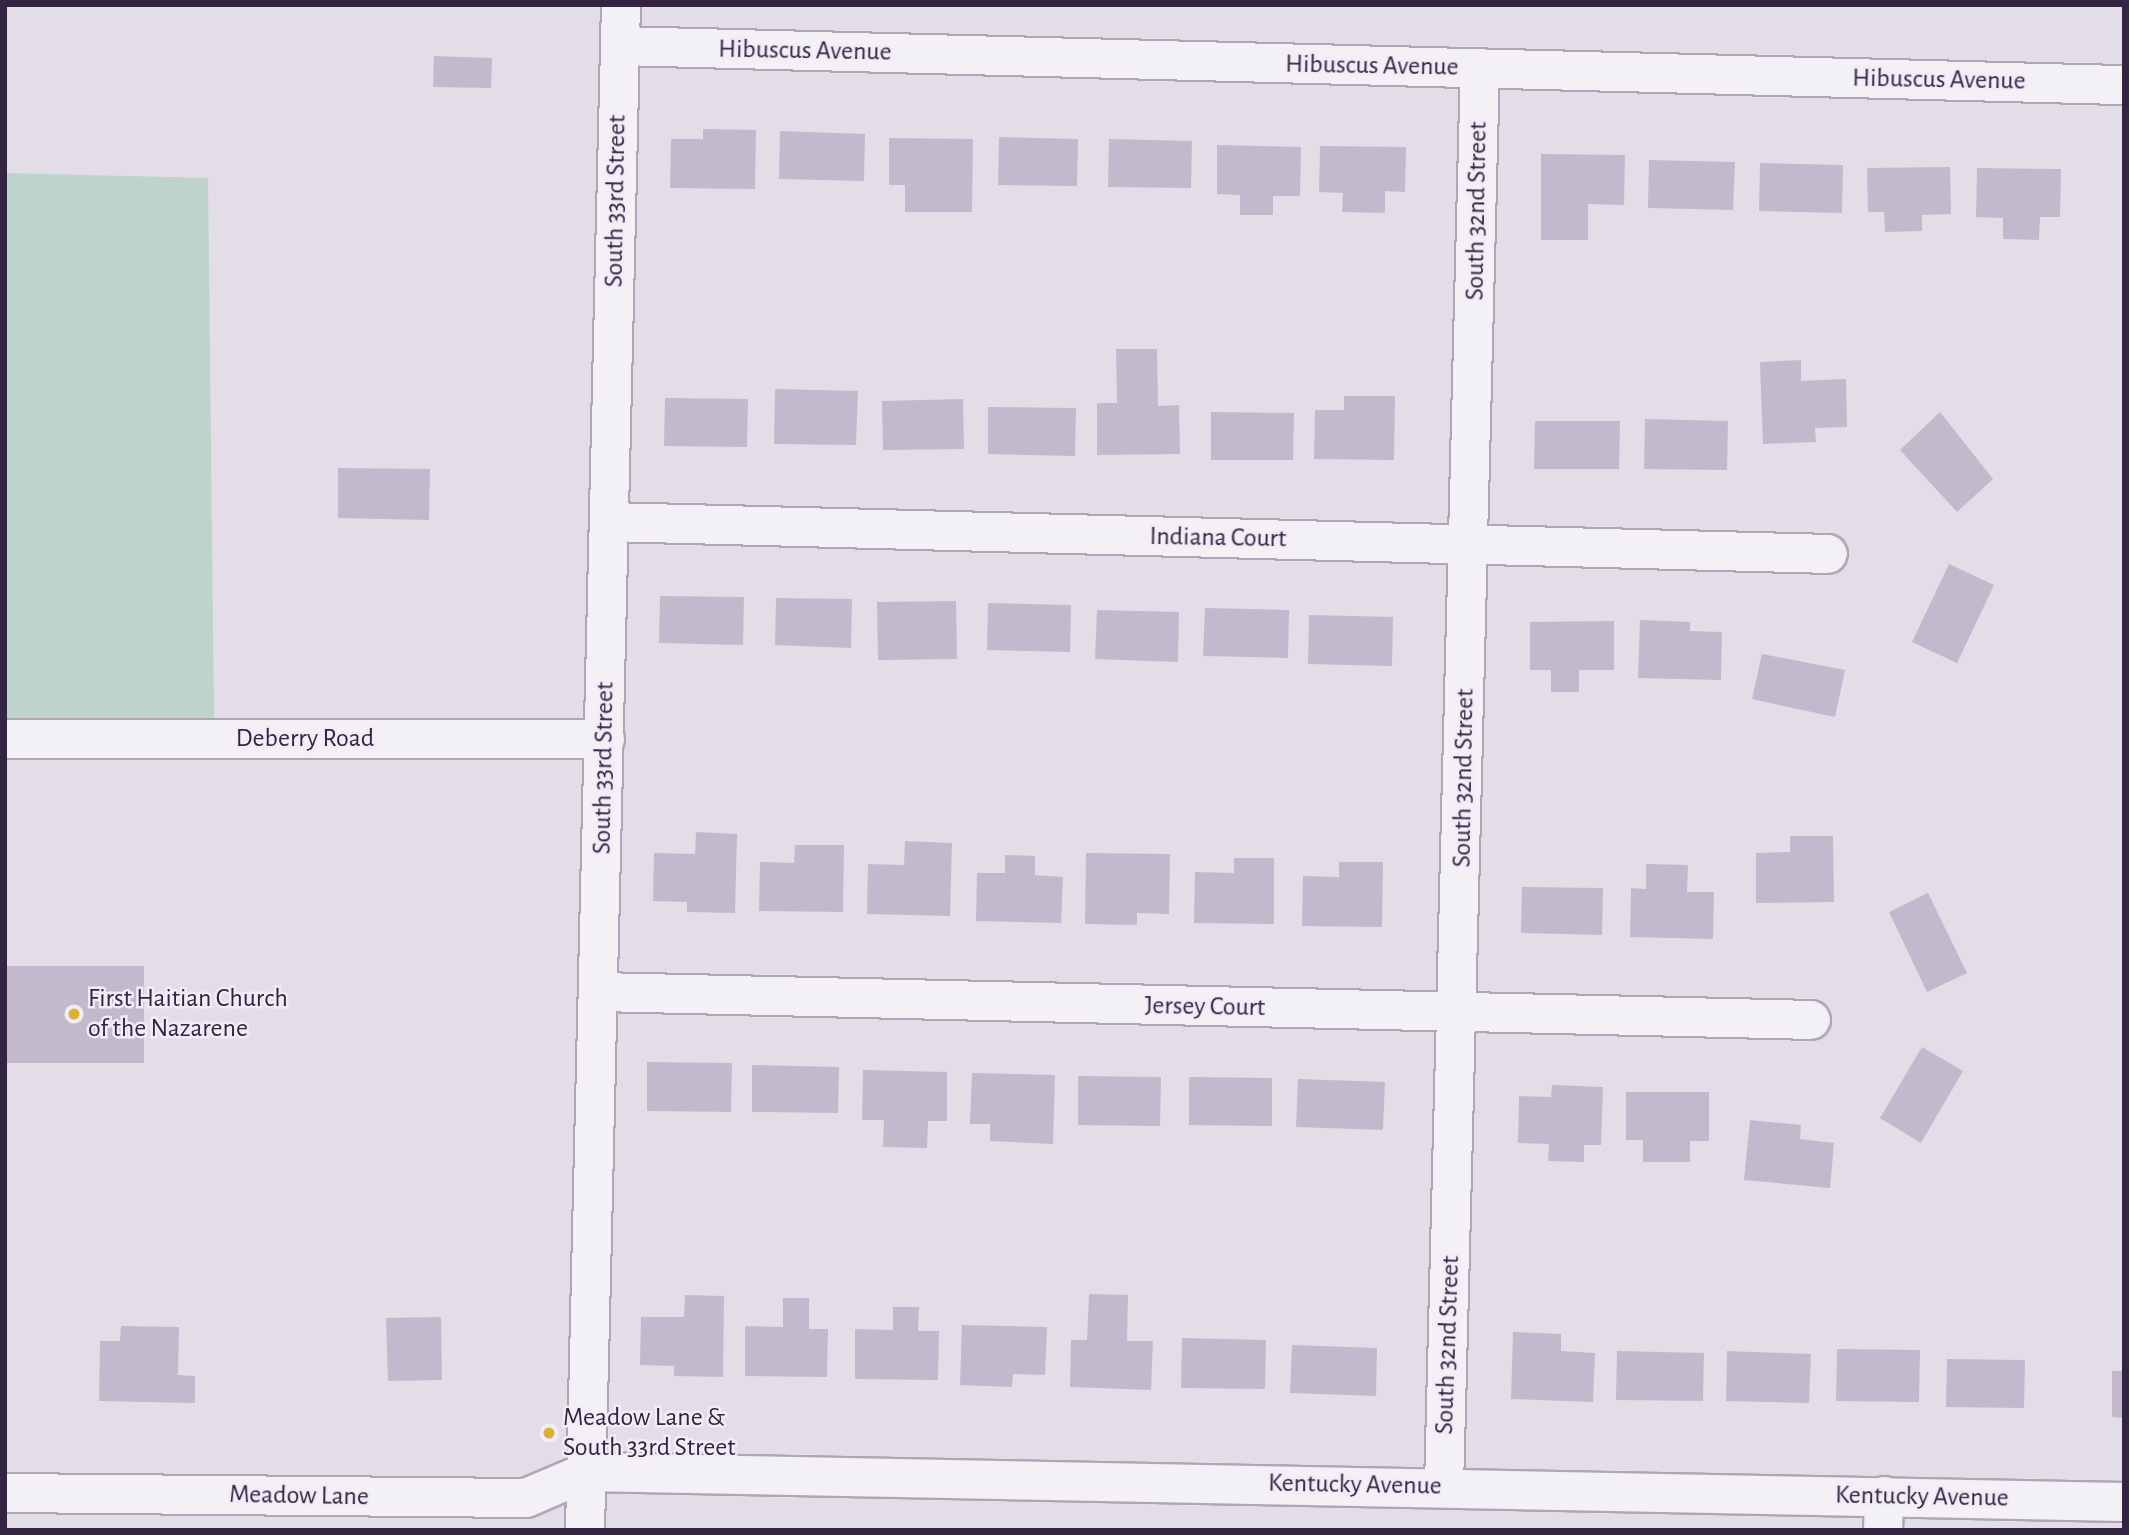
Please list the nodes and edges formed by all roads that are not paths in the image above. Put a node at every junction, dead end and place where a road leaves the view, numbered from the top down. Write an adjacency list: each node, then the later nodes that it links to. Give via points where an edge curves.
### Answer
1 (621, 5): 2 (street, South 33rd Street)
2 (620, 46): 3 (street, Hibuscus Avenue); 5 (street, South 33rd Street)
3 (1480, 69): 4 (street, Hibuscus Avenue); 6 (street, South 32nd Street)
4 (2124, 85)
5 (609, 522): 6 (street, Indiana Court); 9 (street, South 33rd Street)
6 (1469, 544): 7 (street, Indiana Court); 11 (street, South 32nd Street)
7 (1828, 554)
8 (5, 739): 9 (street, Deberry Road)
9 (605, 739): 10 (street, South 33rd Street)
10 (599, 992): 11 (street, Jersey Court); 13 (street, South 33rd Street)
11 (1458, 1013): 12 (street, Jersey Court); 14 (street, South 32nd Street)
12 (1811, 1020)
13 (587, 1472): 14 (street, Kentucky Avenue); 15 (street, Meadow Lane, via 526,1498); 18 (street, South 33rd Street)
14 (1444, 1487): 17 (street, Kentucky Avenue)
15 (5, 1493)
16 (2124, 1502): 17 (street, Kentucky Avenue)
17 (1883, 1513)
18 (585, 1530)

